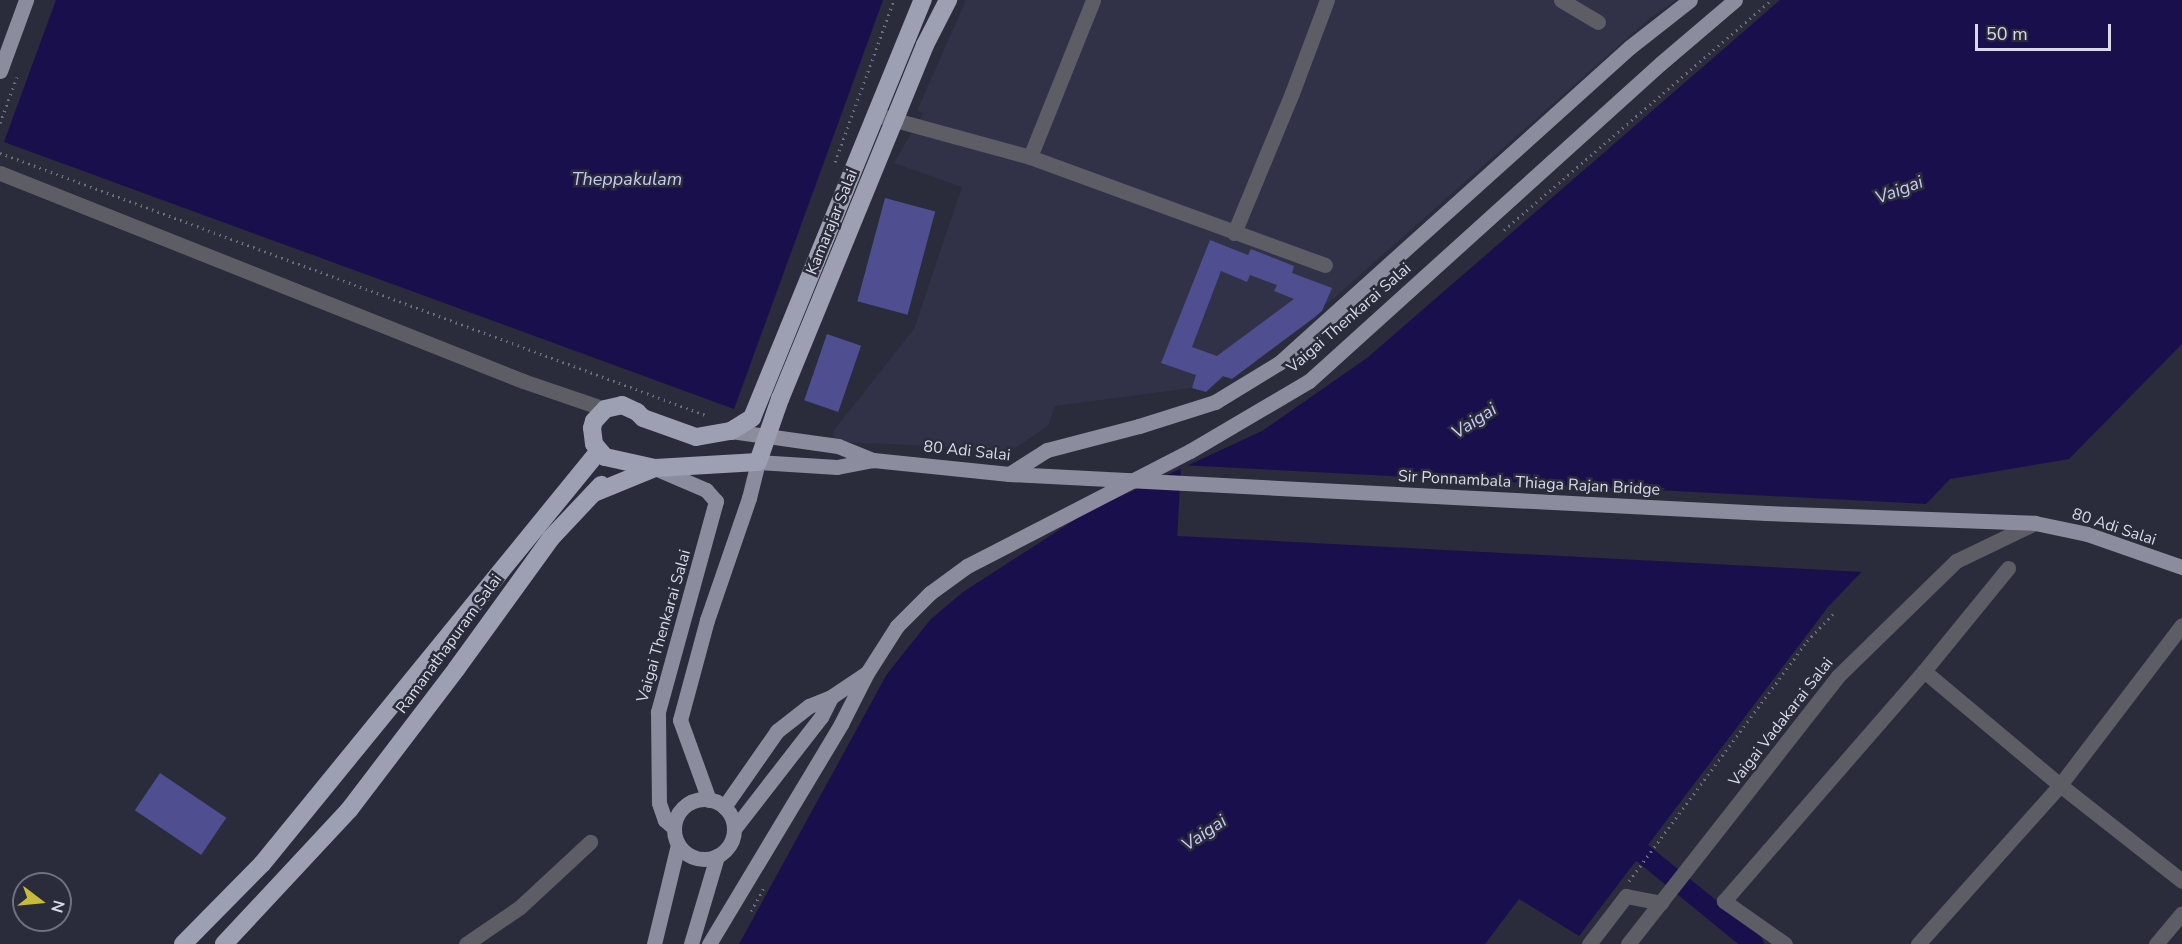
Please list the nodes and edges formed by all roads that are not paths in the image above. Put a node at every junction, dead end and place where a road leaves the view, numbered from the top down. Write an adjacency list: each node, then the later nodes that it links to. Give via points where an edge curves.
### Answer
1 (26, 0): 10 (main road)
2 (923, 0): 11 (highway, Kamarajar Salai)
3 (948, 0): 12 (highway, Kamarajar Salai)
4 (1093, 0): 13 (street)
5 (1327, 0): 15 (street)
6 (1562, 0): 9 (street)
7 (1690, 0): 25 (main road, Vaigai Thenkarai Salai, via 1630,47 1279,363 1215,402 1047,450)
8 (1735, 0): 34 (main road, Vaigai Thenkarai Salai, via 1309,381 1190,451 967,566 930,592 897,626)
9 (1598, 22)
10 (0, 71)
11 (876, 113): 12 (street); 18 (highway, Kamarajar Salai, via 752,418)
12 (894, 121): 13 (street); 19 (highway, Kamarajar Salai)
13 (1030, 157): 15 (street)
14 (0, 173): 17 (street, via 523,381)
15 (1234, 233): 16 (street)
16 (1325, 265)
17 (605, 409): 18 (highway, via 630,407 642,418 696,437); 20 (highway, via 592,428)
18 (731, 431): 19 (main road, 80 Adi Salai)
19 (765, 436): 21 (main road, 80 Adi Salai, via 838,446); 23 (highway, Kamarajar Salai)
20 (598, 452): 22 (highway); 47 (highway, Ramanathapuram Salai, via 262,864)
21 (873, 460): 23 (main road, 80 Adi Salai, via 837,467); 25 (main road, 80 Adi Salai)
22 (622, 461): 24 (highway); 27 (highway)
23 (758, 462): 24 (highway, Ramanathapuram Salai); 37 (main road, via 707,620 680,720)
24 (655, 468): 27 (highway, Ramanathapuram Salai); 39 (main road, Vaigai Thenkarai Salai, via 706,490 716,501 658,712 659,803 665,819)
25 (1009, 474): 26 (main road, 80 Adi Salai)
26 (1059, 475): 28 (main road, Sir Ponnambala Thiaga Rajan Bridge)
27 (594, 493): 48 (highway, Ramanathapuram Salai, via 550,538 349,810)
28 (1999, 523): 29 (main road, 80 Adi Salai)
29 (2035, 523): 30 (main road, 80 Adi Salai, via 2087,534); 45 (street, Vaigai Vadakarai Salai, via 1956,561 1838,676)
30 (2182, 567)
31 (2008, 568): 33 (street)
32 (2182, 625): 36 (street)
33 (1924, 671): 36 (street); 55 (street, via 1724,901)
34 (867, 673): 35 (main road, Vaigai Thenkarai Salai); 52 (main road, Vaigai Thenkarai Salai, via 841,724)
35 (831, 697): 38 (main road, via 809,706 777,731); 40 (main road, Vaigai Thenkarai Salai, via 821,717)
36 (2060, 785): 44 (street); 56 (street)
37 (709, 800): 38 (main road); 39 (main road, via 700,799 685,806)
38 (724, 807): 40 (main road)
39 (674, 828): 42 (main road)
40 (734, 829): 43 (main road, via 729,845)
41 (590, 842): 49 (street, via 520,907)
42 (678, 845): 43 (main road, via 700,859); 50 (main road)
43 (717, 856): 51 (main road)
44 (2182, 881)
45 (1661, 903): 53 (street, via 1626,896); 54 (street, Vaigai Vadakarai Salai)
46 (2182, 914): 57 (street)
47 (183, 944)
48 (224, 944)
49 (466, 944)
50 (654, 944)
51 (691, 944)
52 (709, 944)
53 (1589, 944)
54 (1628, 944)
55 (1785, 944)
56 (1918, 944)
57 (2156, 944)

